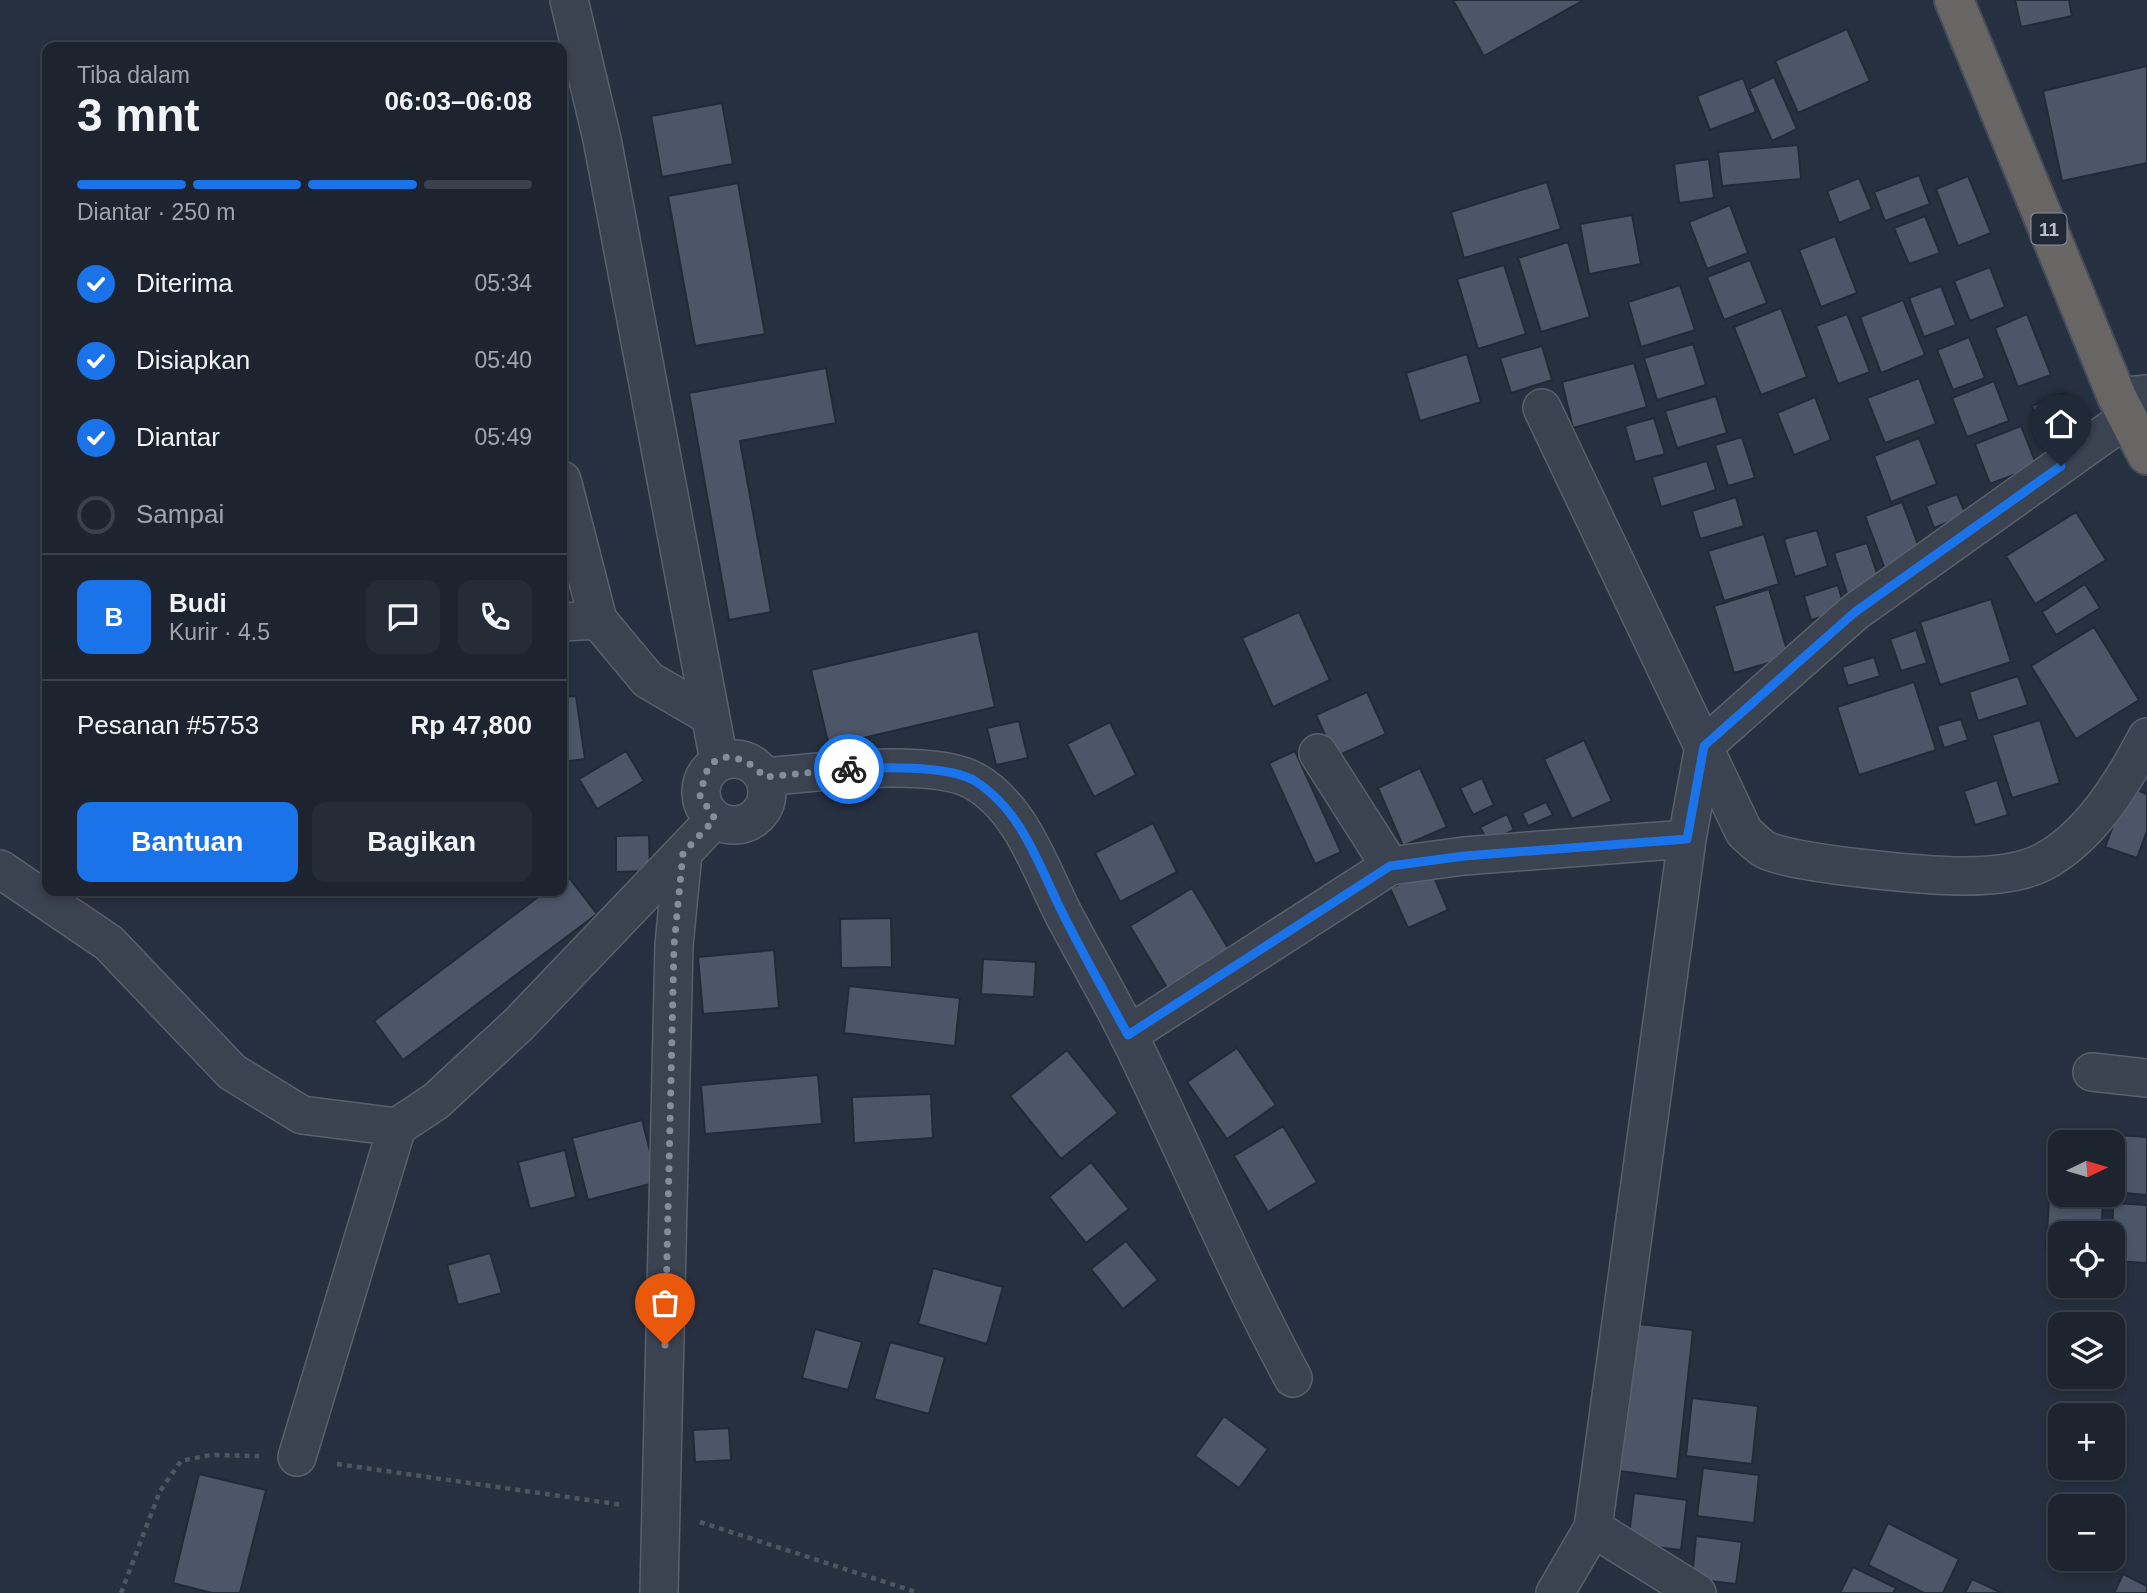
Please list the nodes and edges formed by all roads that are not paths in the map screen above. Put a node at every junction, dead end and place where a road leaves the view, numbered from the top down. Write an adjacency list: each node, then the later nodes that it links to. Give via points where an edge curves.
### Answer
1 (569, 0): 9 (street, via 602,139)
2 (1954, 0): 3 (highway, 11)
3 (2130, 403): 5 (highway, 11); 11 (street, via 1855,612)
4 (1542, 408): 11 (street)
5 (2147, 455)
6 (567, 499): 7 (street)
7 (598, 620): 8 (street); 9 (street, via 648,680)
8 (567, 622)
9 (710, 716): 13 (street)
10 (2147, 737): 11 (street, via 2129,772 2069,846 2040,863 1999,874 1963,876 1797,860 1765,850 1744,832)
11 (1704, 746): 16 (street)
12 (1318, 753): 18 (street)
13 (719, 761): 14 (street, via 745,759); 15 (street, via 708,769 700,796)
14 (764, 777): 15 (street, via 768,790 759,815 735,826); 20 (street, via 868,768 946,772 974,781 1001,805 1033,846 1059,906)
15 (715, 819): 17 (street)
16 (1687, 839): 18 (street); 26 (street)
17 (683, 853): 23 (street, via 519,1024 436,1101); 27 (street, via 674,945)
18 (1390, 866): 20 (street)
19 (0, 869): 23 (street, via 109,943 232,1072 302,1115)
20 (1128, 1035): 24 (street)
21 (2092, 1072): 22 (street)
22 (2147, 1079)
23 (397, 1127): 25 (street)
24 (1293, 1378)
25 (298, 1457)
26 (1593, 1528): 28 (street); 29 (street)
27 (659, 1593)
28 (1555, 1593)
29 (1697, 1593)

